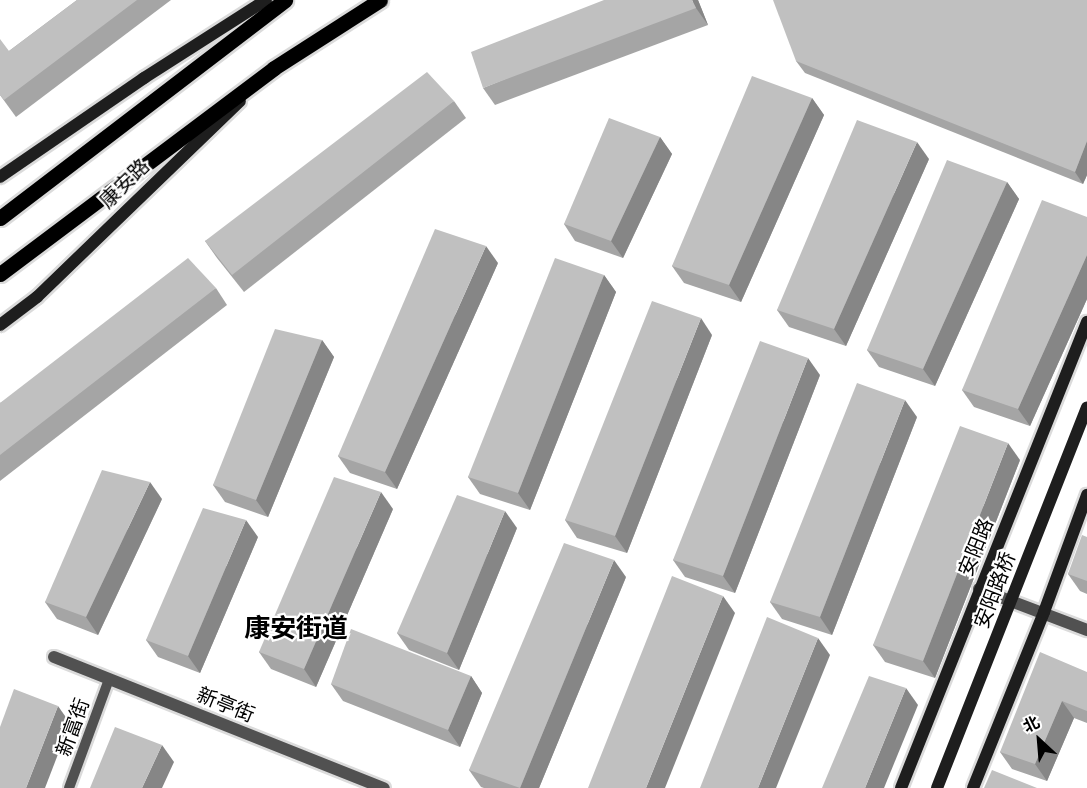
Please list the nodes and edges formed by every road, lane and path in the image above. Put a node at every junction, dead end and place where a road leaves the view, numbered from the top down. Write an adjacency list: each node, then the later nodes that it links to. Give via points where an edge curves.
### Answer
1 (266, 0): 5 (main road)
2 (285, 0): 6 (main road)
3 (380, 0): 4 (main road, 康安路)
4 (274, 68): 7 (main road, 康安路); 9 (main road, 康安路, via 37,297)
5 (0, 177)
6 (0, 218)
7 (0, 274)
8 (1087, 322): 12 (main road, 安阳路)
9 (0, 325)
10 (1087, 407): 20 (main road, 安阳路桥, bridge)
11 (1087, 495): 13 (main road)
12 (980, 589): 13 (street); 19 (main road, 安阳路)
13 (1044, 612): 14 (street); 21 (main road)
14 (1087, 630)
15 (54, 657): 16 (street, 新亭街)
16 (109, 678): 17 (lane, 新富街); 18 (street, 新亭街)
17 (69, 788)
18 (384, 788)
19 (901, 788)
20 (937, 788)
21 (973, 788)

